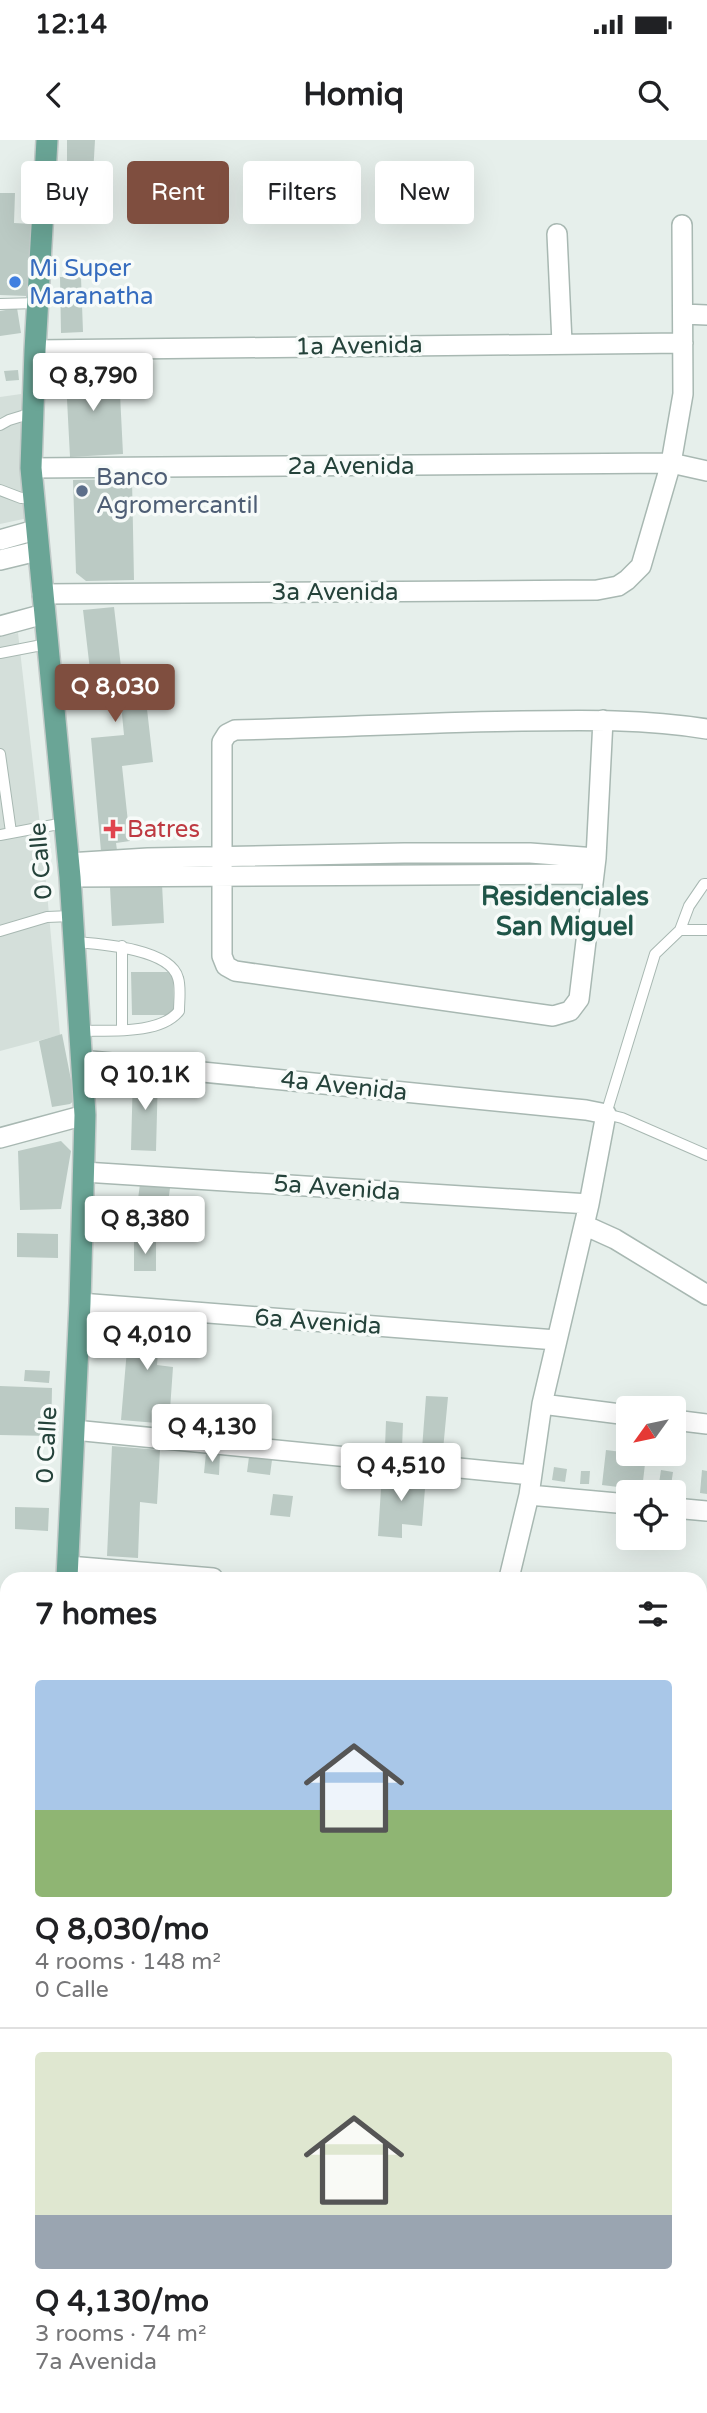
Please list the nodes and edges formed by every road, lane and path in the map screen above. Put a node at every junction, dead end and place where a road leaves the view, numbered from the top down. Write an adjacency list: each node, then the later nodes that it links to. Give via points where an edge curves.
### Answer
1 (47, 140): 4 (main road, 0 Calle)
2 (682, 225): 6 (street)
3 (557, 234): 8 (street)
4 (38, 303): 5 (lane); 10 (main road, 0 Calle)
5 (0, 304)
6 (682, 314): 7 (street); 9 (street)
7 (707, 315)
8 (562, 343): 9 (street, 1a Avenida); 10 (street, 1a Avenida)
9 (683, 343): 13 (street, via 683,394)
10 (35, 350): 11 (main road, 0 Calle)
11 (33, 413): 12 (lane); 14 (main road, 0 Calle)
12 (0, 425)
13 (671, 463): 14 (street, 2a Avenida); 15 (street, 2a Avenida); 21 (street, 3a Avenida, via 641,566 618,586)
14 (31, 468): 17 (main road, 0 Calle)
15 (707, 471)
16 (0, 490): 17 (lane)
17 (33, 498): 19 (main road, 0 Calle)
18 (0, 540): 19 (street)
19 (36, 540): 20 (street); 21 (main road, 0 Calle)
20 (0, 561)
21 (43, 604): 22 (street, 3a Avenida); 23 (main road, 0 Calle)
22 (0, 626)
23 (47, 644): 24 (lane); 28 (main road, 0 Calle)
24 (0, 653)
25 (603, 720): 26 (street); 31 (street, via 235,730 222,742); 32 (street)
26 (707, 729)
27 (0, 754): 29 (lane)
28 (64, 823): 29 (lane); 33 (main road, 0 Calle)
29 (5, 834)
30 (404, 853): 31 (street); 32 (street, via 530,853); 34 (street)
31 (223, 866): 32 (street, via 222,956 226,966 235,971 553,1016 570,1011 579,999); 33 (street); 34 (street)
32 (595, 866): 34 (street)
33 (69, 870): 36 (main road, 0 Calle)
34 (404, 874)
35 (707, 884): 37 (lane, via 689,906)
36 (71, 916): 39 (lane, via 47,917); 40 (main road, 0 Calle)
37 (680, 930): 38 (lane); 45 (lane, via 655,954)
38 (707, 930)
39 (0, 931)
40 (74, 942): 41 (lane); 43 (main road, 0 Calle)
41 (122, 946): 42 (lane); 42 (lane, via 173,970 178,977 179,1011 163,1024)
42 (122, 1029): 43 (lane)
43 (79, 1031): 44 (main road, 0 Calle)
44 (81, 1060): 45 (street, 4a Avenida); 46 (main road, 0 Calle)
45 (606, 1114): 48 (lane); 50 (street)
46 (85, 1115): 47 (street); 49 (main road, 0 Calle)
47 (0, 1138)
48 (707, 1155)
49 (84, 1172): 50 (street, 5a Avenida); 53 (main road, 0 Calle)
50 (589, 1204): 51 (street)
51 (584, 1225): 52 (street); 54 (street)
52 (707, 1296)
53 (80, 1303): 54 (street, 6a Avenida); 59 (main road, 0 Calle)
54 (556, 1339): 55 (street)
55 (542, 1404): 56 (street); 60 (street)
56 (616, 1413)
57 (686, 1421): 58 (street)
58 (707, 1424)
59 (74, 1430): 60 (street); 65 (main road, 0 Calle)
60 (531, 1475): 61 (street)
61 (529, 1495): 62 (street); 66 (street)
62 (616, 1503)
63 (686, 1509): 64 (street)
64 (707, 1511)
65 (67, 1572)
66 (510, 1572)

